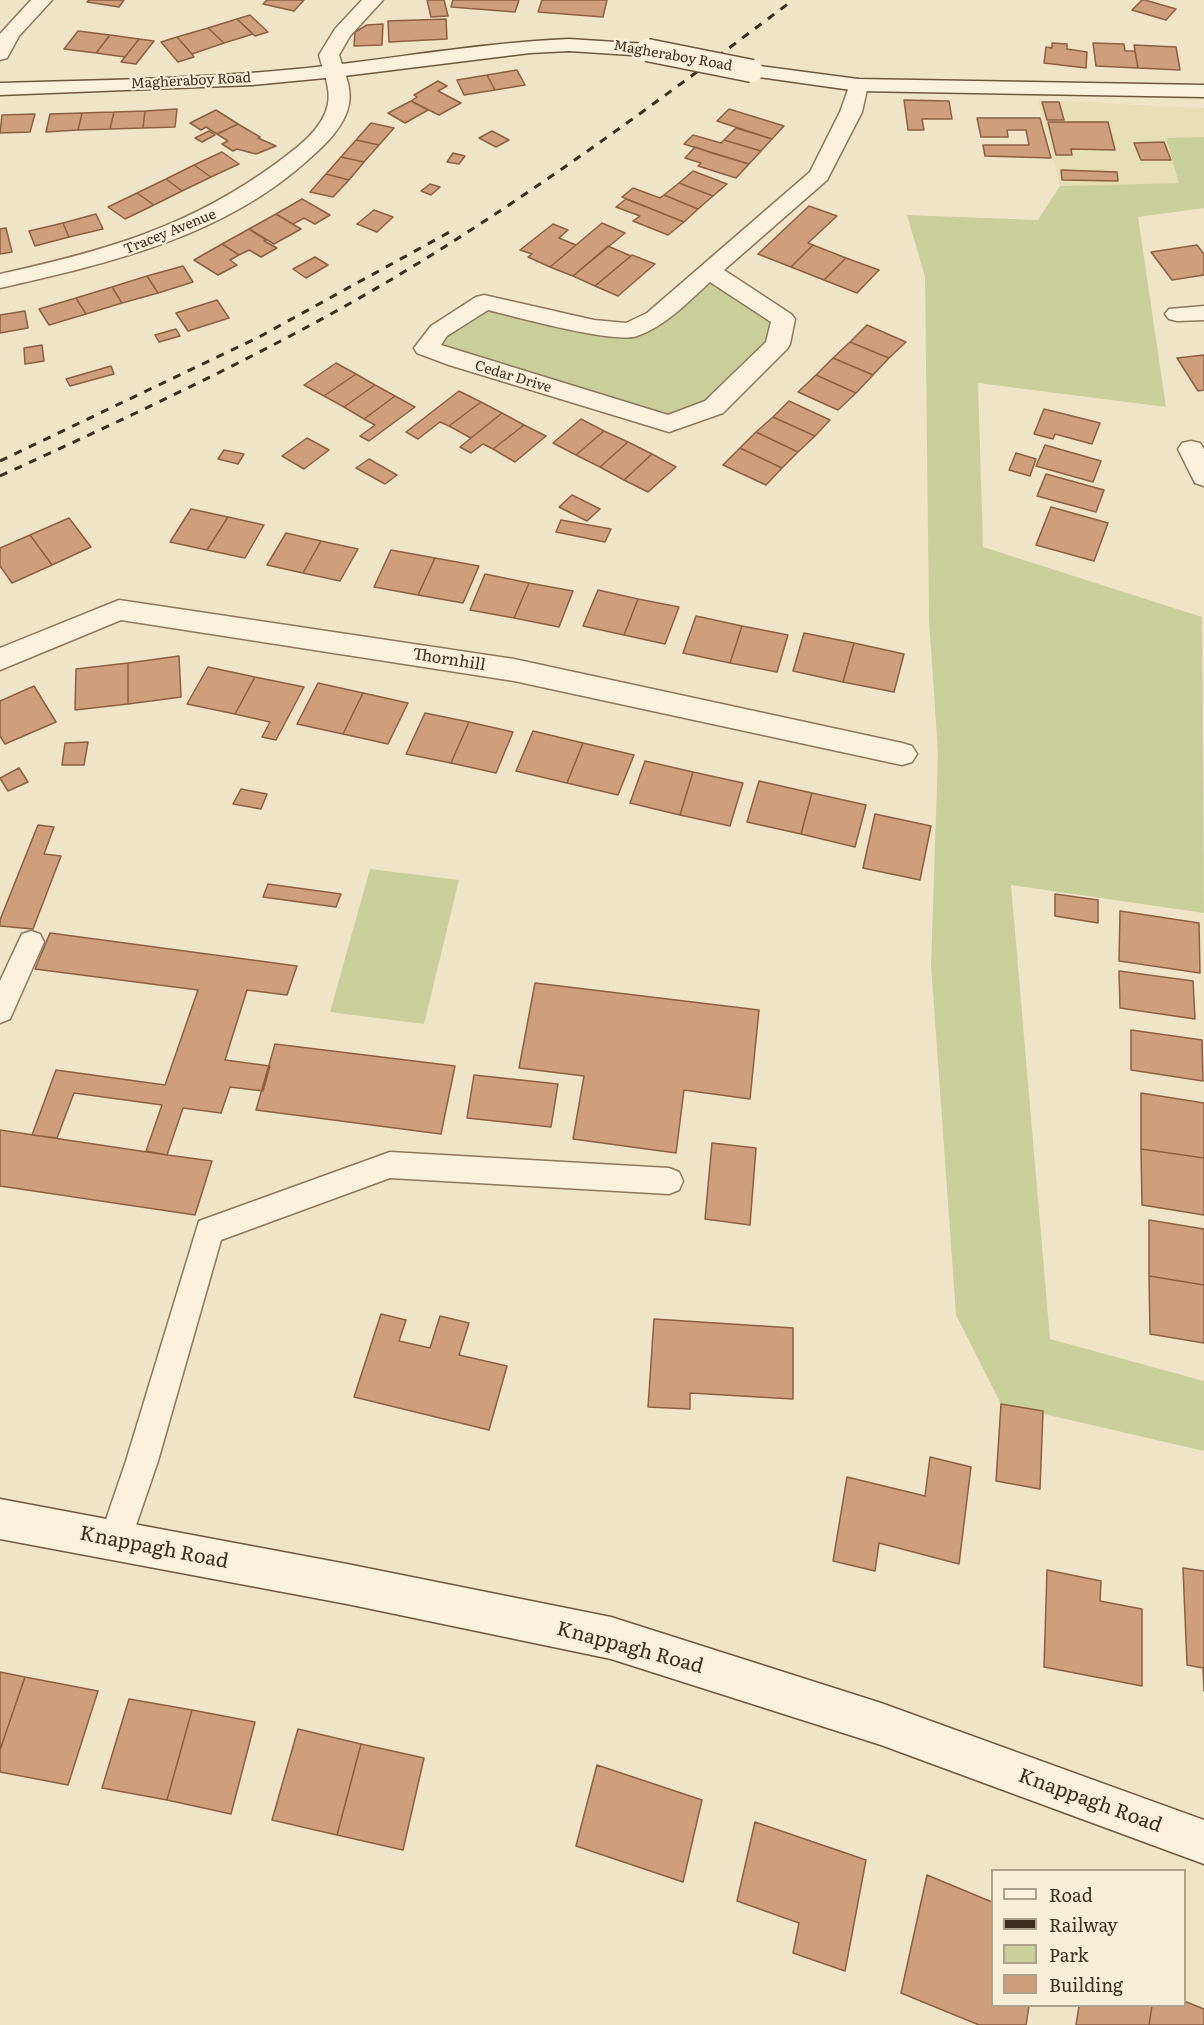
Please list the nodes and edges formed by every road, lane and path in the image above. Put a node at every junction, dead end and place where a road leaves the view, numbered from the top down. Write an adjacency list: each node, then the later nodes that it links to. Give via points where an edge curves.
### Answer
1 (42, 0): 3 (street, via 10,34)
2 (373, 0): 4 (street, Tracey Avenue, via 342,33 328,55)
3 (0, 54)
4 (334, 71): 5 (street, Magheraboy Road, bridge, via 505,47 612,44 752,71); 6 (street, Magheraboy Road, via 239,80); 9 (street, Tracey Avenue, via 339,96 333,117 315,143 261,187 215,215 151,242 92,261)
5 (858, 85): 7 (street, Magheraboy Road); 8 (street, Cedar Drive, via 851,112 819,175)
6 (0, 90)
7 (1204, 91)
8 (709, 271): 8 (street, Cedar Drive, via 783,320 778,344 714,407 669,424 426,348 439,331 484,302 629,331 655,318)
9 (0, 281)
10 (1204, 313): 11 (street)
11 (1178, 314)
12 (1191, 449): 13 (street)
13 (1204, 477)
14 (0, 660): 15 (street, Thornhill, via 119,610 514,670)
15 (902, 754)
16 (31, 942): 17 (lane)
17 (0, 1011)
18 (669, 1181): 20 (lane, via 390,1165 209,1231)
19 (0, 1519): 20 (street, Knappagh Road)
20 (115, 1540): 21 (street, Knappagh Road, via 611,1638 881,1724)
21 (1204, 1842)

